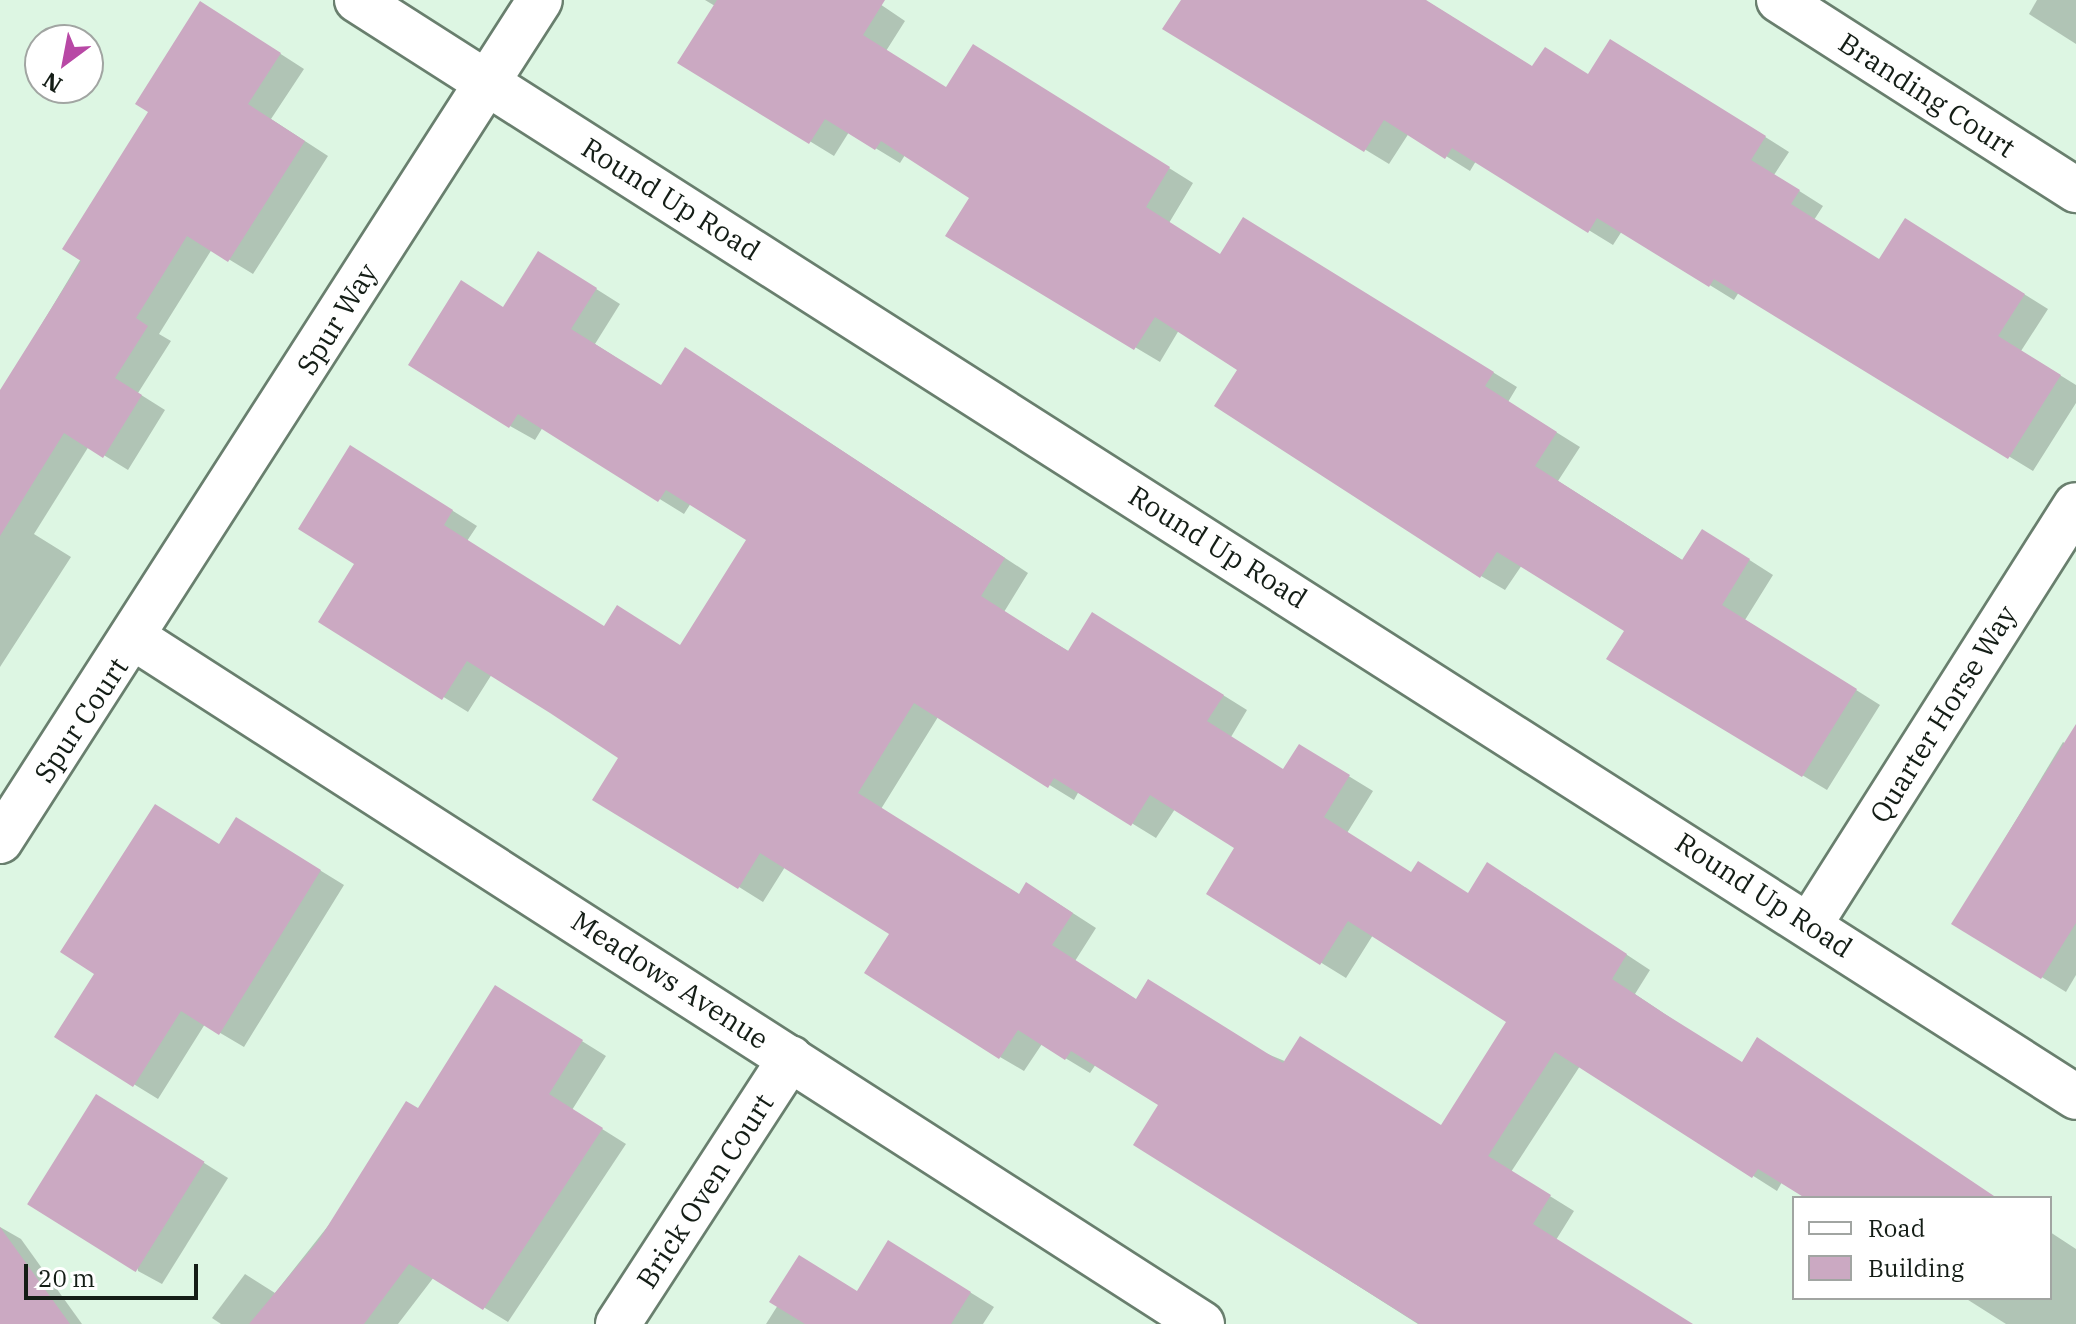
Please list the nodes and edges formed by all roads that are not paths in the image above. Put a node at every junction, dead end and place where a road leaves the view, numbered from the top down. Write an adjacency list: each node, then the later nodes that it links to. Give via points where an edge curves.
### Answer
1 (357, 0): 4 (street, Round Up Road)
2 (540, 0): 4 (street, Spur Way)
3 (1779, 0): 5 (street, Branding Court)
4 (486, 82): 7 (street, Spur Way); 9 (street, Round Up Road)
5 (2076, 190)
6 (2076, 505): 9 (street, Quarter Horse Way)
7 (136, 639): 8 (street, Spur Court); 10 (street, Meadows Avenue)
8 (0, 841)
9 (1810, 924): 11 (street, Round Up Road)
10 (791, 1058): 12 (street, Brick Oven Court); 13 (street, Meadows Avenue)
11 (2076, 1097)
12 (618, 1324)
13 (1202, 1324)

